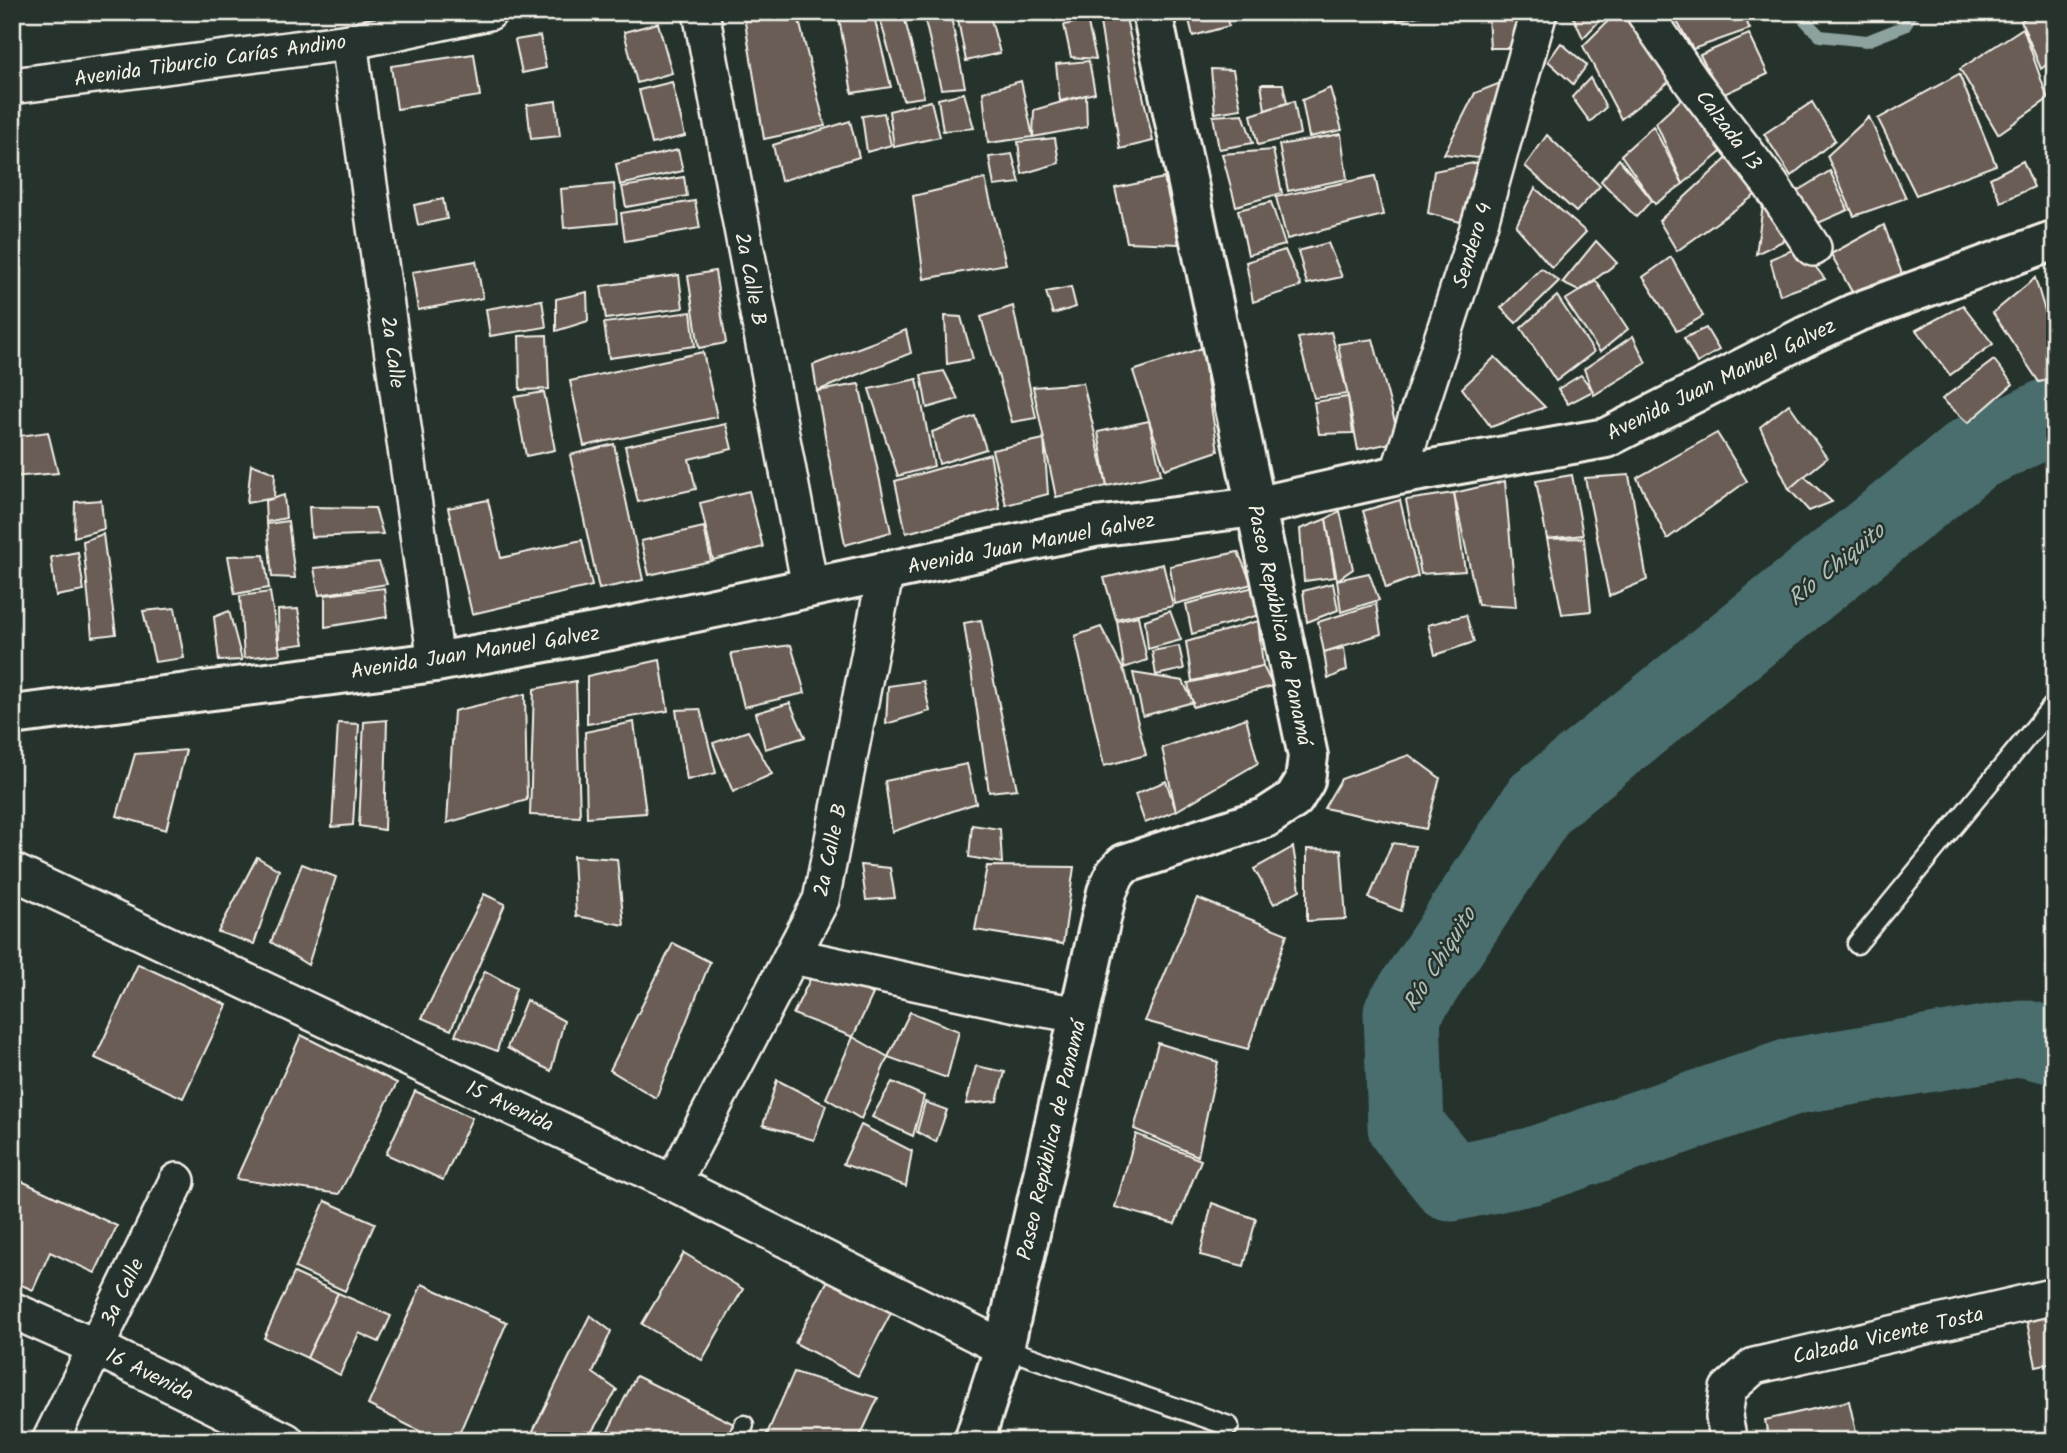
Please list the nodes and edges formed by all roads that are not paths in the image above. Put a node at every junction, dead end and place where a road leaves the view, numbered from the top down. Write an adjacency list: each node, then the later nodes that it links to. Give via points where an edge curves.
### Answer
1 (489, 12): 6 (street, Avenida Tiburcio Carías Andino)
2 (701, 12): 13 (street, 2a Calle B)
3 (1152, 12): 11 (street, Paseo República de Panamá)
4 (1539, 12): 10 (street, Sendero 4, via 1481,219)
5 (1644, 12): 9 (street, Calzada 13)
6 (349, 42): 7 (street, Avenida Tiburcio Carías Andino); 14 (street, 2a Calle)
7 (12, 86)
8 (2055, 240): 10 (street, Avenida Juan Manuel Galvez, via 1855,313 1606,438)
9 (1813, 248)
10 (1398, 475): 11 (street, Avenida Juan Manuel Galvez)
11 (1255, 507): 12 (street, Avenida Juan Manuel Galvez, via 1095,527); 20 (street, Paseo República de Panamá, via 1308,756 1305,780 1294,799 1265,817 1124,864 1107,892)
12 (886, 570): 13 (street, Avenida Juan Manuel Galvez); 19 (street, 2a Calle B, via 821,900)
13 (810, 587): 14 (street, Avenida Juan Manuel Galvez)
14 (436, 662): 16 (street, Avenida Juan Manuel Galvez)
15 (2055, 703): 18 (lane)
16 (12, 715)
17 (12, 871): 22 (street, 15 Avenida)
18 (1857, 944)
19 (792, 956): 20 (street); 22 (street, 2a Calle B)
20 (1080, 1015): 26 (street, Paseo República de Panamá)
21 (177, 1181): 25 (street, 3a Calle)
22 (673, 1183): 26 (street, 15 Avenida)
23 (2055, 1296): 31 (street, Calzada Vicente Tosta, via 1754,1366 1728,1389 1724,1417)
24 (12, 1310): 25 (street, 16 Avenida)
25 (95, 1347): 28 (street, 3a Calle); 29 (street, 16 Avenida)
26 (1004, 1348): 27 (lane); 30 (street, Paseo República de Panamá)
27 (1228, 1426)
28 (50, 1441)
29 (286, 1441)
30 (974, 1441)
31 (1729, 1441)

